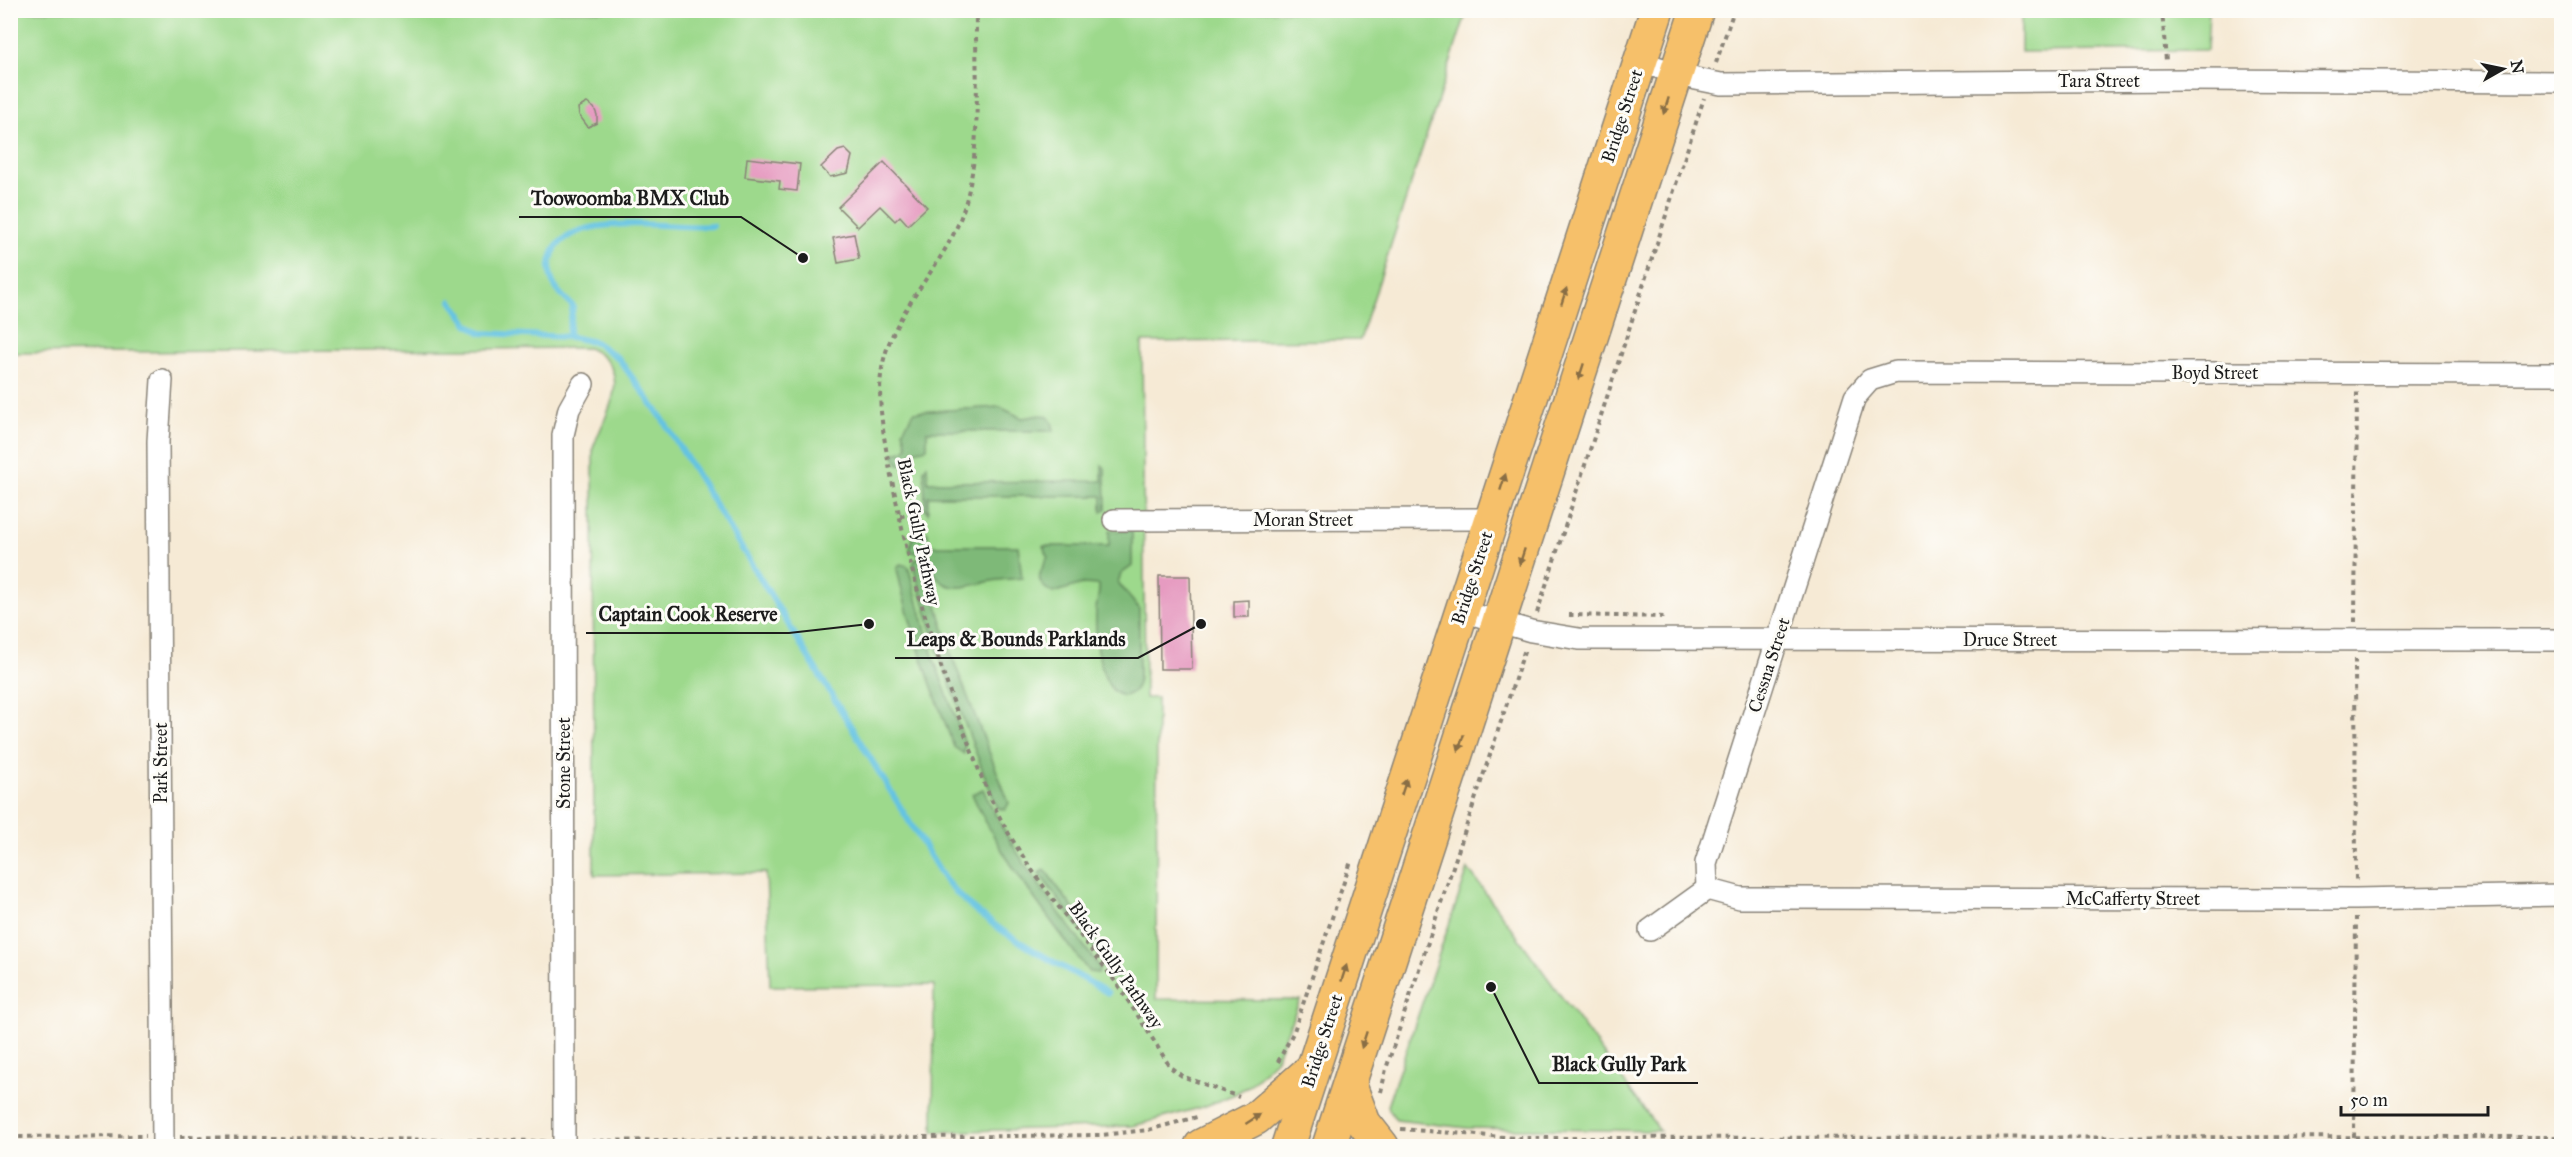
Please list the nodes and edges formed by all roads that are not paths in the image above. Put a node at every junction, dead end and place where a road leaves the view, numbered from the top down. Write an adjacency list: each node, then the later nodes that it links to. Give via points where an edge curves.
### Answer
1 (1657, 10): 3 (highway, Bridge Street)
2 (1697, 10): 4 (highway)
3 (1640, 62): 4 (street, Tara Street); 10 (highway, Bridge Street, one-way to 3)
4 (1677, 74): 5 (street, Tara Street, via 1709,82); 13 (highway, one-way to 13)
5 (2562, 82)
6 (2562, 374): 8 (street, Boyd Street, via 1896,372)
7 (162, 380): 22 (street, Park Street, via 158,441)
8 (1869, 380): 14 (street, Cessna Street, via 1855,397)
9 (583, 384): 23 (street, Stone Street, via 569,409 563,435)
10 (1491, 519): 11 (street, Moran Street); 12 (highway, Bridge Street)
11 (1114, 520)
12 (1462, 611): 13 (street, Druce Street); 19 (highway, Bridge Street, one-way to 12)
13 (1516, 627): 14 (street, Druce Street, via 1579,639); 20 (highway, one-way to 20)
14 (1776, 640): 15 (street, Druce Street); 16 (street, Cessna Street, via 1706,863)
15 (2562, 640)
16 (1707, 889): 17 (street, McCafferty Street, via 1740,898 2356,899); 18 (street)
17 (2562, 895)
18 (1650, 930)
19 (1313, 1068): 24 (highway, one-way to 19, via 1256,1118); 25 (highway, Bridge Street)
20 (1350, 1086): 21 (highway, via 1364,1123); 26 (highway)
21 (1390, 1137)
22 (163, 1141)
23 (564, 1144)
24 (1201, 1146)
25 (1288, 1146)
26 (1329, 1146)

